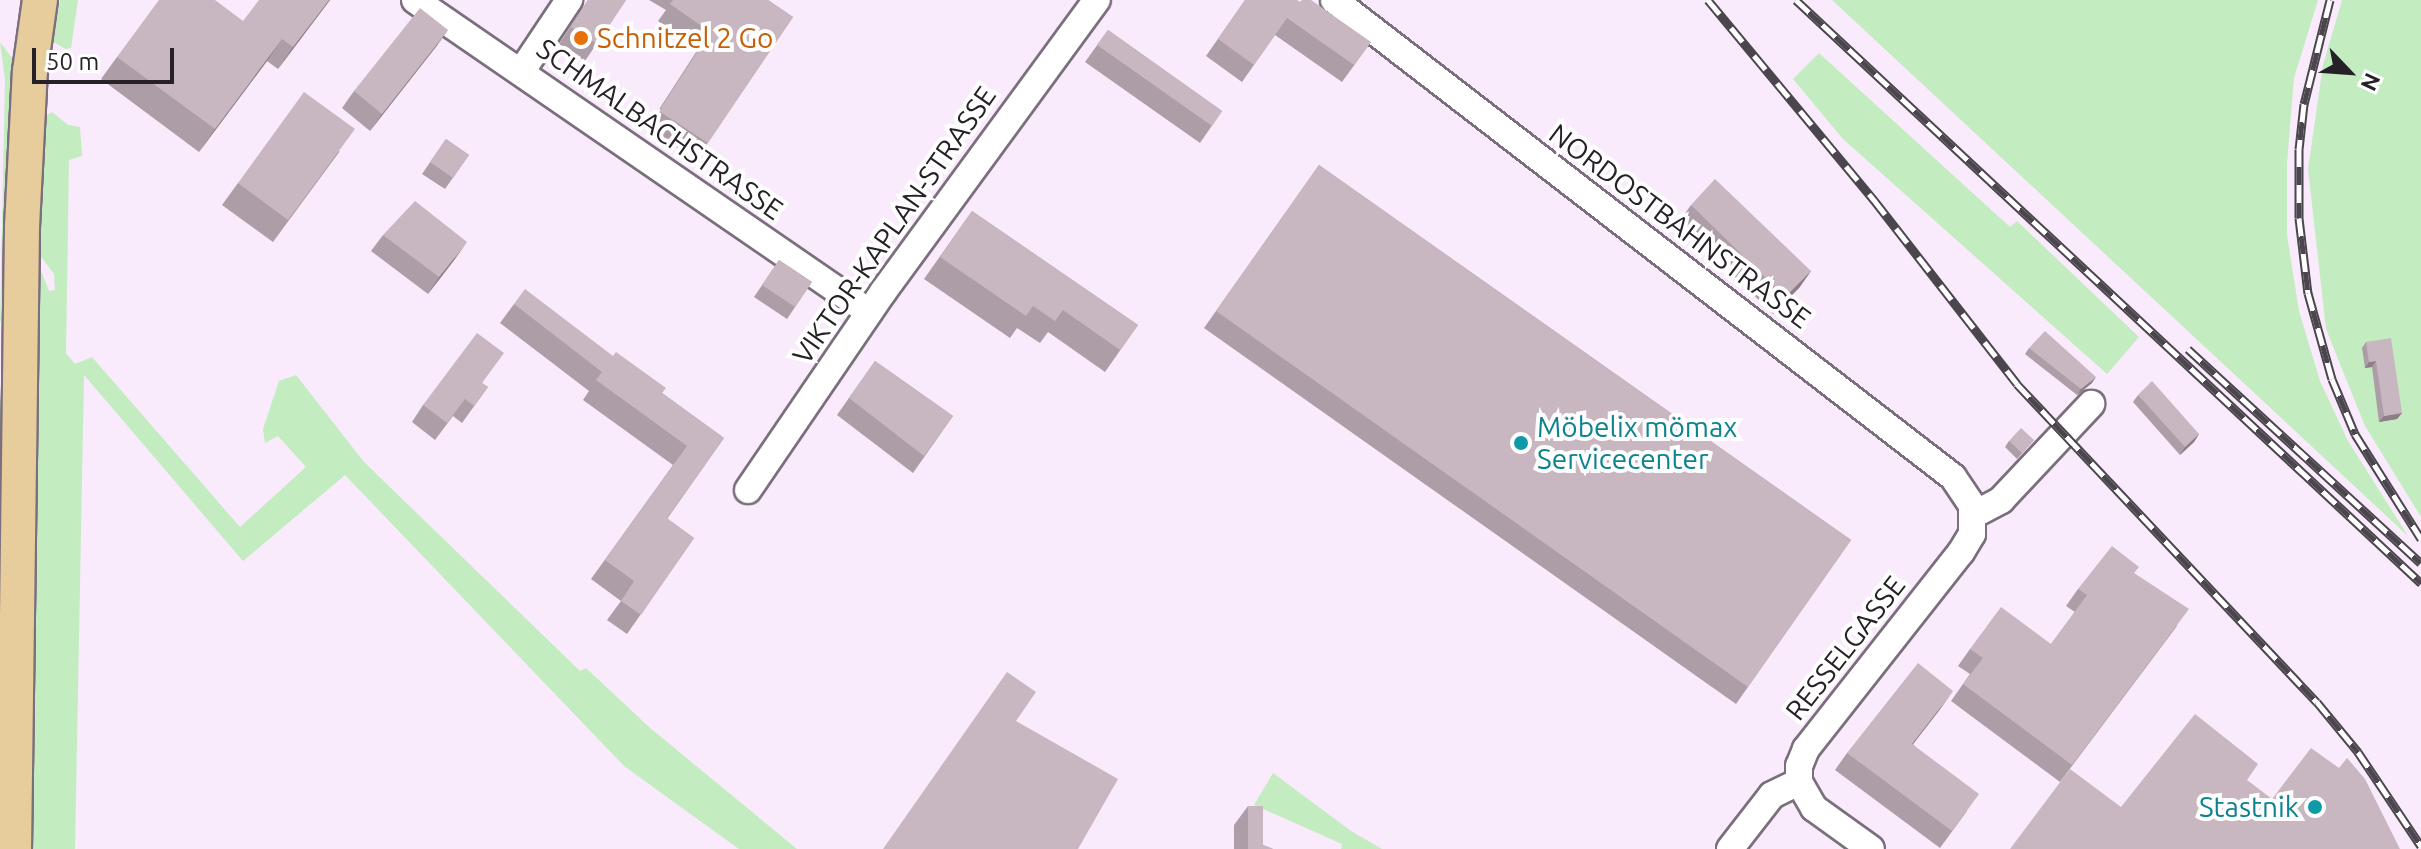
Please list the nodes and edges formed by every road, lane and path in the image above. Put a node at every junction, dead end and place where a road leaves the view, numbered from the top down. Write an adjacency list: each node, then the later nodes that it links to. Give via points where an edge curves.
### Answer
1 (40, 0): 12 (main road, via 30,71 22,227)
2 (415, 0): 6 (street, SCHMALBACHSTRASSE)
3 (569, 0): 6 (street)
4 (1097, 0): 7 (street, VIKTOR-KAPLAN-STRASSE)
5 (1334, 0): 10 (street, NORDOSTBAHNSTRASSE, via 1953,477)
6 (521, 72): 7 (street, SCHMALBACHSTRASSE)
7 (869, 312): 9 (street, VIKTOR-KAPLAN-STRASSE)
8 (2091, 404): 10 (street, via 2001,500)
9 (748, 490)
10 (1975, 514): 11 (street, RESSELGASSE, via 1961,552 1806,749)
11 (1799, 782): 13 (street, via 1772,795); 14 (street, via 1814,808)
12 (14, 849)
13 (1730, 849)
14 (1871, 849)

